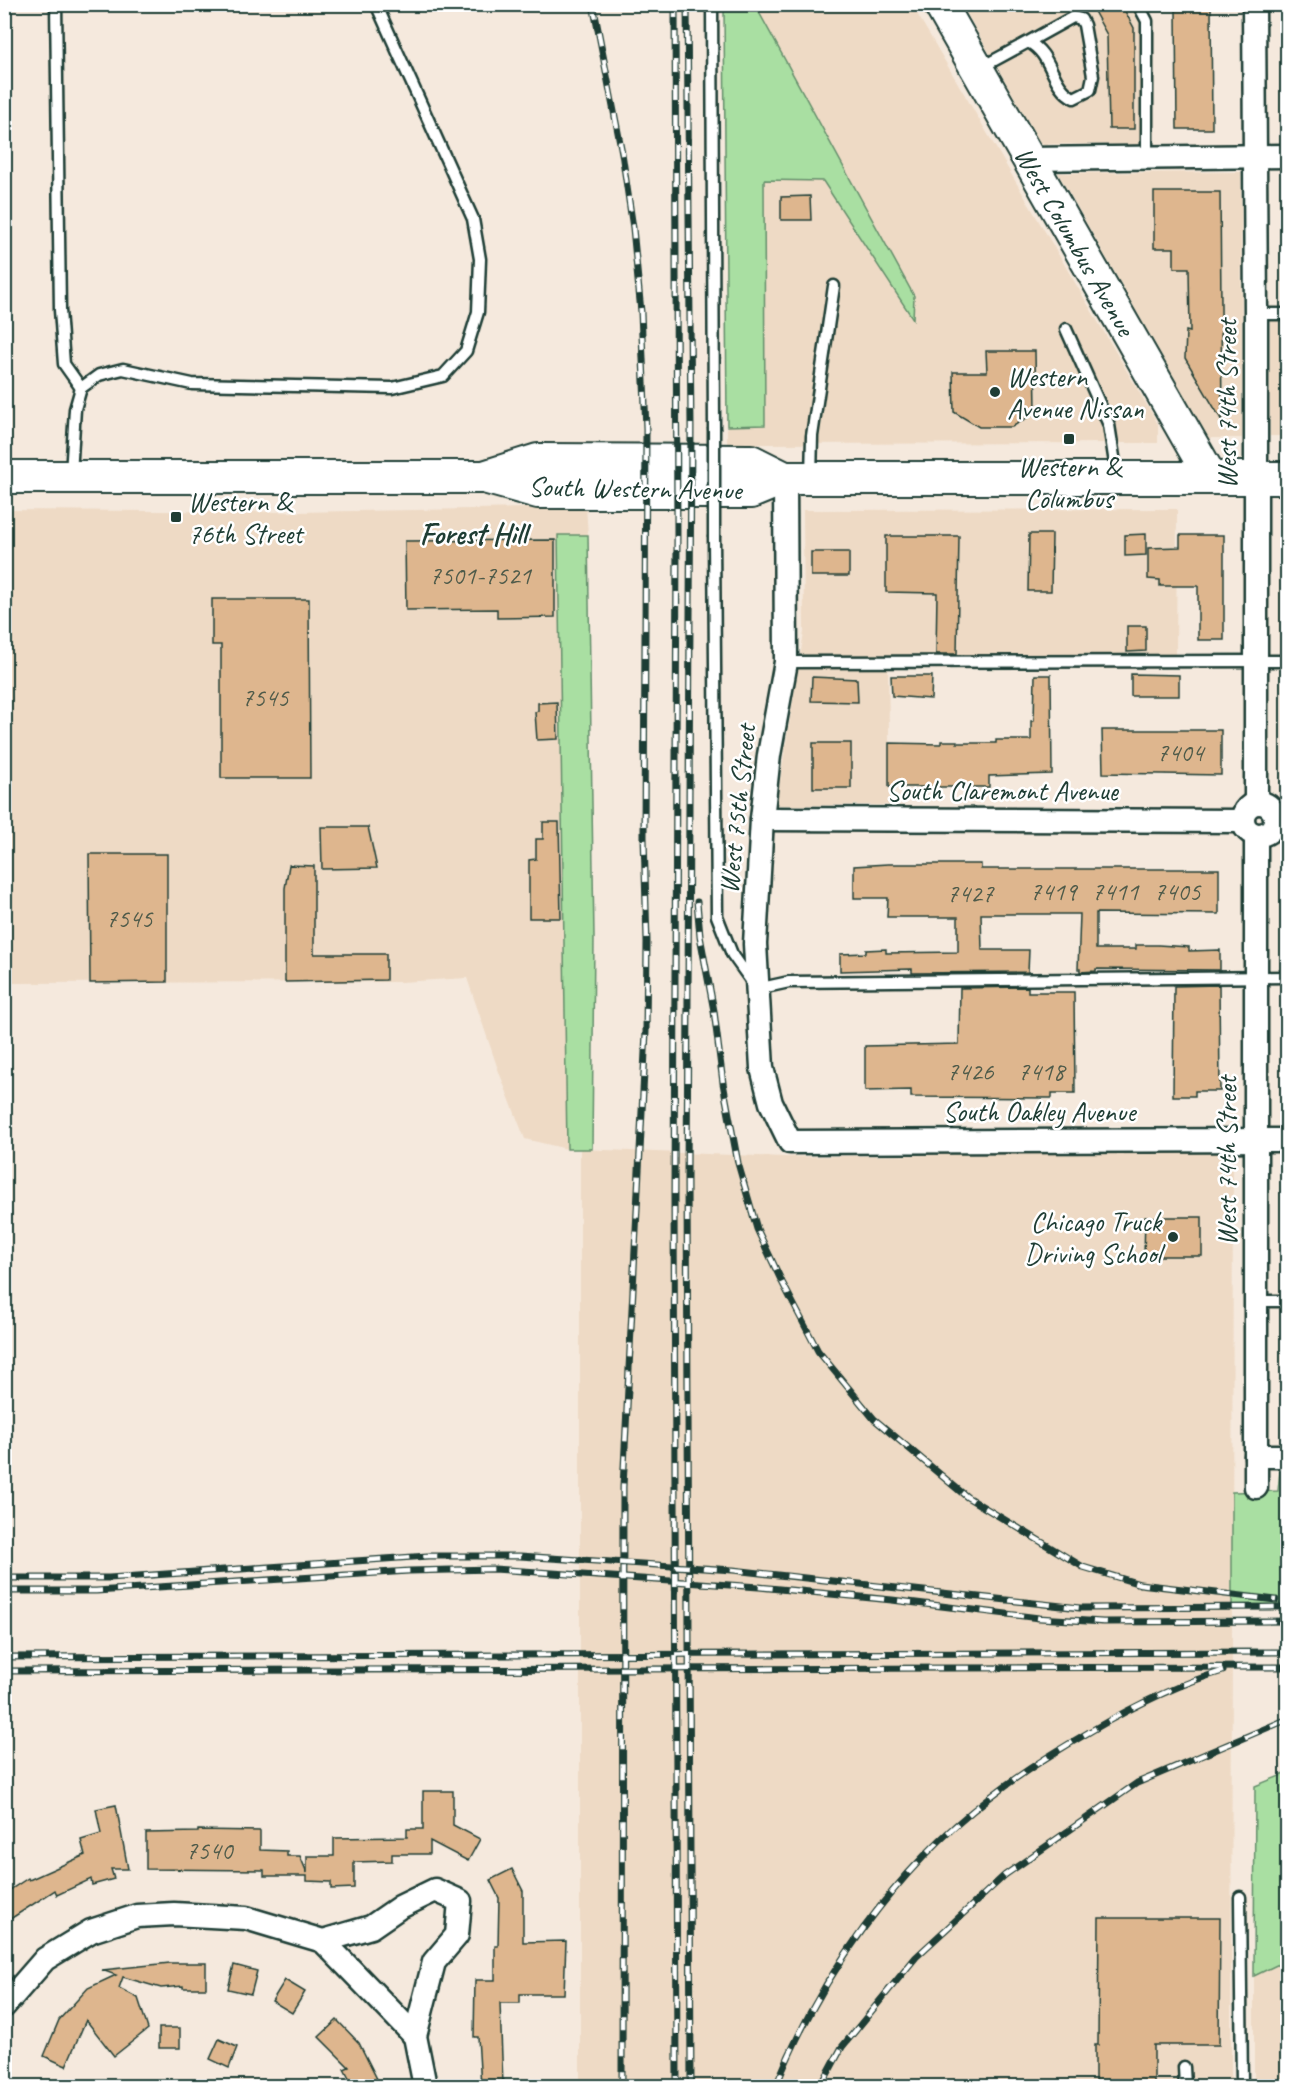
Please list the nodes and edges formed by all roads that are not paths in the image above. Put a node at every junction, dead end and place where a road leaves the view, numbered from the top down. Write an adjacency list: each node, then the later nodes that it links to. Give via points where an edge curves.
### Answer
1 (56, 4): 17 (lane, via 60,310 64,364)
2 (376, 4): 17 (lane, via 473,219 480,259 478,312 466,351 443,376 392,388 192,384 123,369 99,375)
3 (712, 4): 33 (lane, bridge, via 717,916 732,954)
4 (940, 4): 8 (main road, West Columbus Avenue)
5 (1138, 4): 12 (lane, via 1147,21)
6 (1254, 4): 9 (street, West 74th Street)
7 (1028, 42): 7 (lane, via 1039,47 1065,93 1074,98 1090,90 1093,76 1081,20 1073,17); 8 (lane)
8 (977, 69): 11 (main road, West Columbus Avenue)
9 (1254, 156): 10 (street); 12 (street); 14 (street, West 74th Street)
10 (1287, 156)
11 (1028, 159): 12 (street); 21 (main road, West Columbus Avenue)
12 (1147, 159)
13 (834, 286): 20 (lane, via 812,436)
14 (1256, 314): 15 (lane); 22 (street, West 74th Street)
15 (1287, 314)
16 (1066, 329): 24 (lane, via 1109,425)
17 (81, 387): 18 (lane, via 75,409)
18 (71, 476): 19 (main road, South Western Avenue); 20 (main road, South Western Avenue, via 484,477 538,460 751,460)
19 (4, 477)
20 (798, 478): 24 (main road, South Western Avenue); 27 (street, West 75th Street)
21 (1211, 478): 22 (main road, South Western Avenue); 24 (main road, South Western Avenue)
22 (1256, 478): 23 (main road, South Western Avenue); 25 (street, West 74th Street)
23 (1287, 478)
24 (1117, 479)
25 (1256, 661): 26 (lane); 27 (lane); 29 (street, West 74th Street)
26 (1287, 661)
27 (786, 662): 28 (street, West 75th Street)
28 (762, 819): 29 (street, South Claremont Avenue); 33 (street, West 75th Street, via 755,944)
29 (1251, 820): 30 (street, via 1261,836); 31 (street, West 74th Street)
30 (1281, 821)
31 (1256, 977): 32 (lane); 33 (lane, via 789,982); 34 (street, West 74th Street)
32 (1287, 977)
33 (757, 989): 36 (street, West 75th Street, via 762,1068 771,1102)
34 (1256, 1140): 35 (street, South Oakley Avenue); 36 (street, South Oakley Avenue); 37 (street, West 74th Street)
35 (1287, 1140)
36 (790, 1142)
37 (1256, 1301): 38 (lane); 39 (street, West 74th Street)
38 (1287, 1301)
39 (1256, 1456): 40 (street); 41 (street, West 74th Street)
40 (1287, 1456)
41 (1256, 1487)
42 (1240, 1897): 49 (lane)
43 (323, 1941): 44 (street, via 246,1918 136,1916 91,1931 45,1959); 45 (street); 45 (street, via 371,1927 435,1890 460,1901 457,1935 434,1962)
44 (4, 2006)
45 (416, 2036): 47 (street)
46 (1184, 2067): 48 (lane)
47 (425, 2086)
48 (1185, 2086)
49 (1242, 2086)

